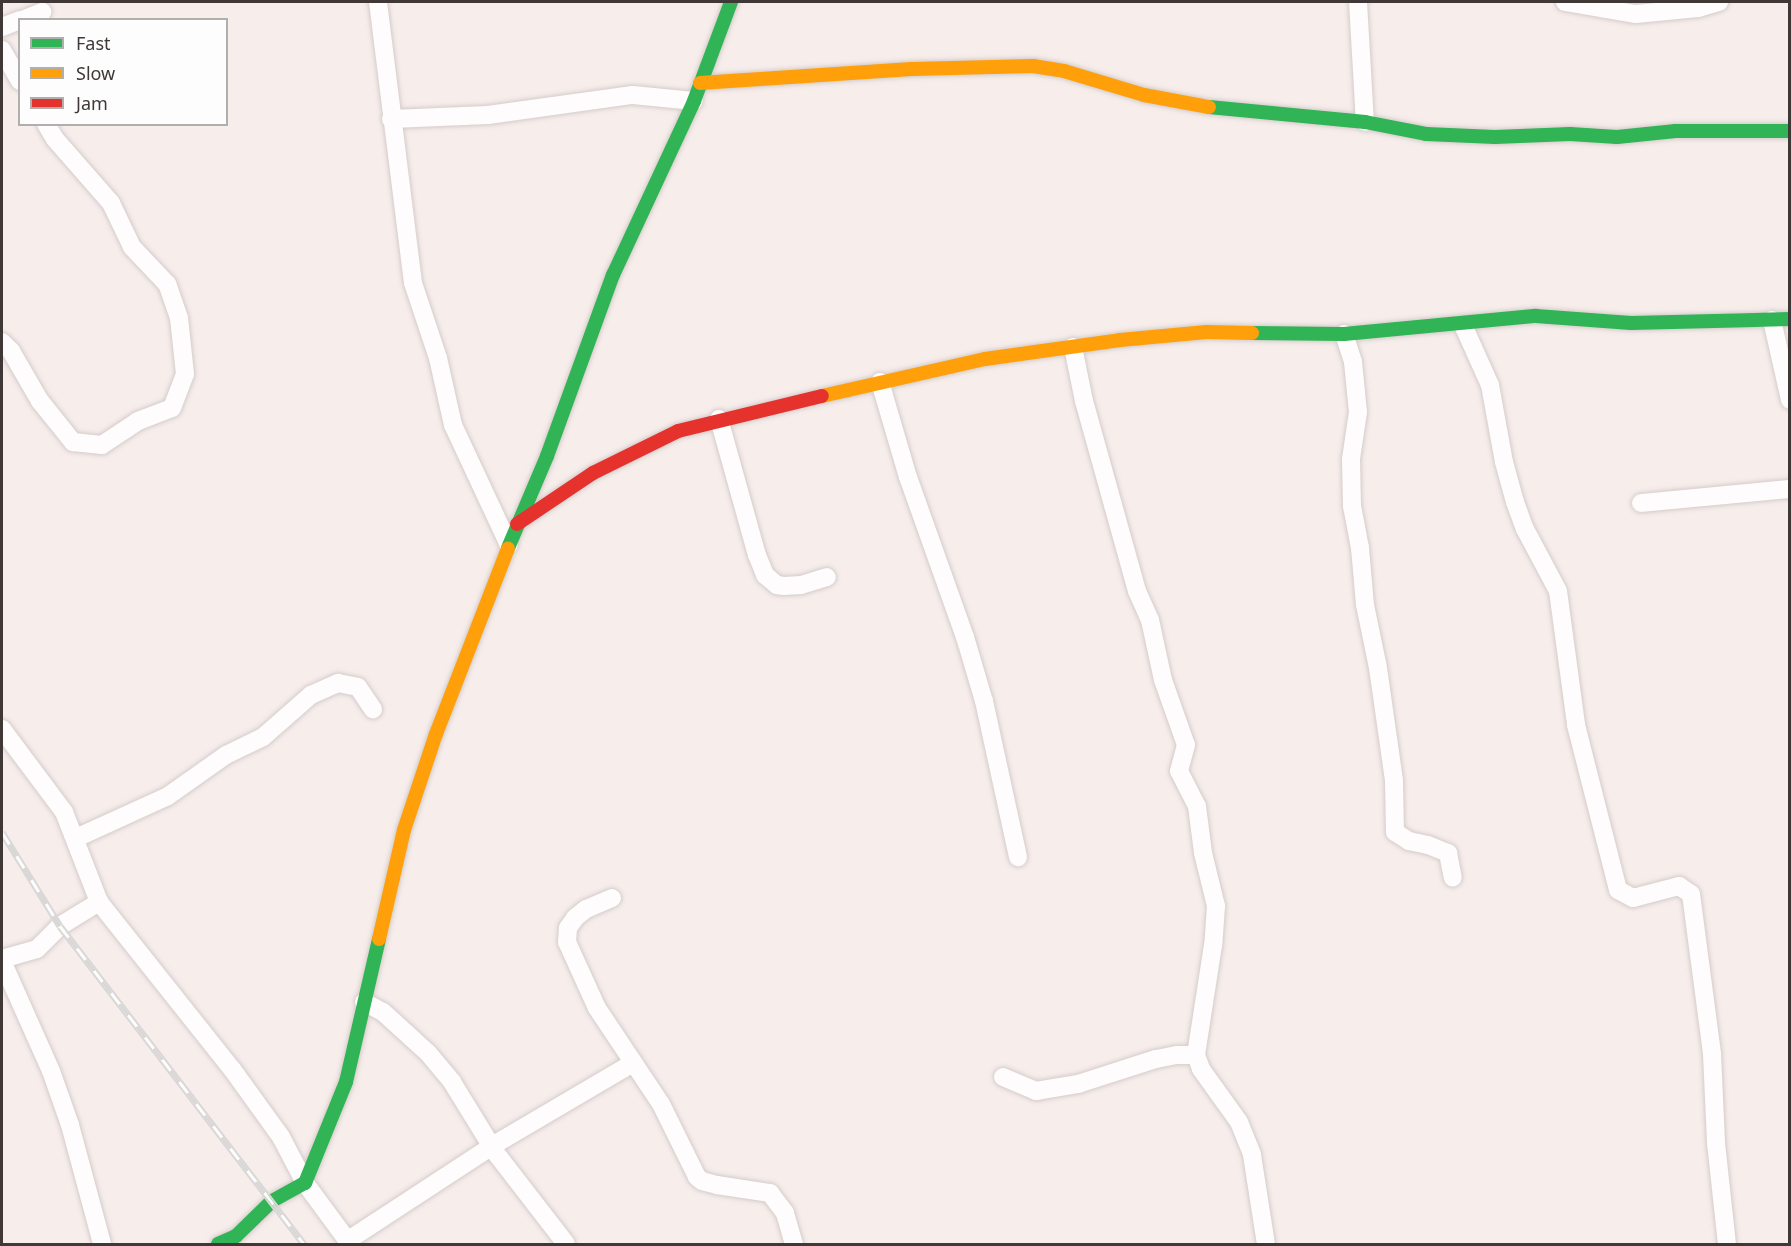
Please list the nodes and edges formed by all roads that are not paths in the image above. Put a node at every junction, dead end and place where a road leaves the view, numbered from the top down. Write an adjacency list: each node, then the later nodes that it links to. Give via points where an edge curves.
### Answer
1 (378, 2): 14 (street)
2 (730, 2): 12 (street)
3 (1358, 2): 15 (street)
4 (1565, 2): 5 (street, via 1636,14)
5 (1719, 2)
6 (42, 12): 7 (street)
7 (26, 18)
8 (18, 21): 9 (street)
9 (2, 27)
10 (2, 50): 11 (street)
11 (18, 78)
12 (700, 83): 13 (street); 15 (street, via 912,69 1033,66 1230,111)
13 (694, 101): 14 (street, via 633,95 488,115); 28 (street, via 613,275 547,456)
14 (391, 119): 29 (street, via 413,283 438,358 453,425)
15 (1365, 122): 17 (street, via 1426,134 1495,138)
16 (47, 126): 21 (street, via 111,203 132,247 167,284 179,318 185,374 172,408 138,421 102,445 73,442 40,401)
17 (1790, 130)
18 (1781, 320): 19 (street, via 1631,323 1536,316); 24 (street)
19 (1463, 325): 20 (street); 51 (street, via 1490,385 1515,502 1558,591 1576,725 1618,890 1633,898 1679,886 1690,894 1712,1054)
20 (1344, 334): 22 (street, via 1207,332); 35 (street, via 1353,362 1358,412 1351,459 1352,506 1394,781 1395,832 1409,842 1448,853)
21 (2, 342)
22 (1073, 347): 23 (street, via 985,359); 40 (street, via 1084,401 1137,591 1150,620 1163,680 1186,745 1179,771 1197,806 1216,906)
23 (880, 382): 25 (street); 34 (street, via 984,701)
24 (1790, 400)
25 (719, 418): 28 (street, via 678,431 594,473); 30 (street, via 765,575 784,586)
26 (1790, 489): 27 (street)
27 (1641, 503)
28 (517, 524): 29 (street)
29 (509, 545): 39 (street, via 436,734 404,830)
30 (827, 576)
31 (373, 709): 33 (street, via 358,687 338,683 311,695 263,737 226,755 168,796)
32 (2, 729): 33 (street, via 64,812)
33 (76, 838): 37 (street)
34 (1018, 857)
35 (1453, 878)
36 (612, 898): 41 (street, via 575,918 568,928 567,942 597,1008)
37 (99, 902): 38 (street, via 60,926 37,949); 44 (street, via 239,1079 281,1137)
38 (2, 960): 46 (street, via 51,1071 70,1125)
39 (364, 1002): 43 (street, via 383,1012 428,1053 452,1082); 44 (street, via 346,1082)
40 (1196, 1055): 42 (street, via 1156,1059 1078,1084 1036,1091); 50 (street, via 1201,1069 1239,1122 1252,1155)
41 (633, 1063): 43 (street); 49 (street, via 661,1104 697,1177 717,1185 770,1193 785,1213)
42 (1003, 1077)
43 (492, 1146): 45 (street); 48 (street)
44 (305, 1183): 45 (street); 47 (street, via 272,1201 237,1236)
45 (349, 1243)
46 (102, 1245)
47 (218, 1245)
48 (566, 1245)
49 (794, 1245)
50 (1266, 1245)
51 (1727, 1245)

